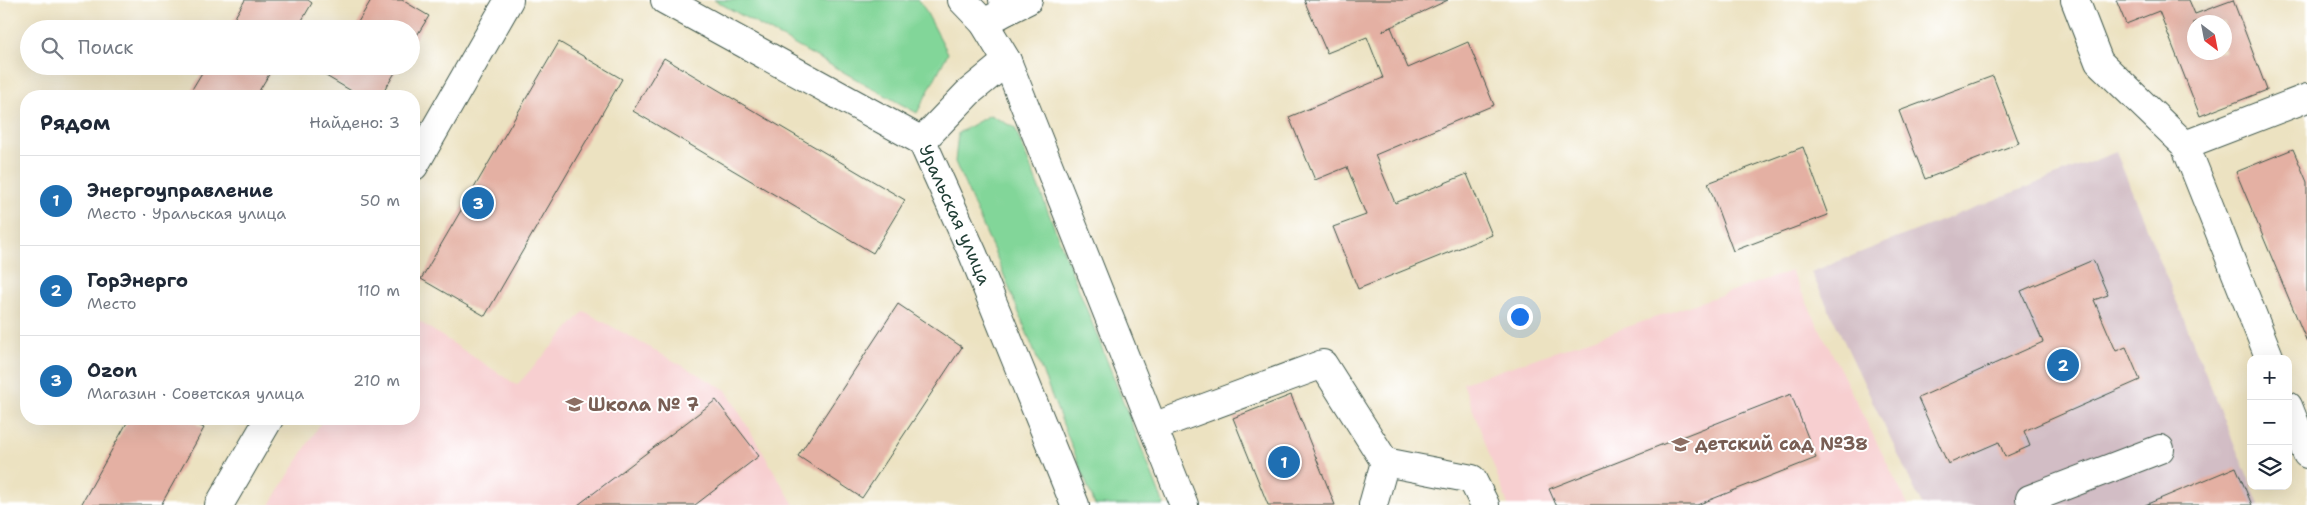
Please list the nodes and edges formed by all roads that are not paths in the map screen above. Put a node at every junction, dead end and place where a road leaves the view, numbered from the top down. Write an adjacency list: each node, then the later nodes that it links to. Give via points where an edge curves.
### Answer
1 (509, 0): 11 (street)
2 (665, 0): 9 (street, Уральская улица)
3 (962, 0): 6 (street)
4 (2075, 0): 10 (street, via 2100,62)
5 (1013, 3): 6 (street)
6 (984, 23): 7 (street)
7 (1008, 61): 9 (street, via 968,93); 15 (street)
8 (2307, 98): 10 (street)
9 (922, 140): 20 (street, Уральская улица, via 973,254)
10 (2185, 145): 12 (street)
11 (420, 156)
12 (2268, 355)
13 (2292, 416): 17 (street)
14 (266, 425): 19 (street)
15 (1153, 427): 18 (street, via 1323,364); 21 (street)
16 (2160, 449): 24 (street, via 2030,499)
17 (2307, 454)
18 (1385, 462): 22 (street); 23 (street, via 1472,479)
19 (219, 505)
20 (1074, 505)
21 (1184, 505)
22 (1374, 505)
23 (1485, 505)
24 (2033, 505)

